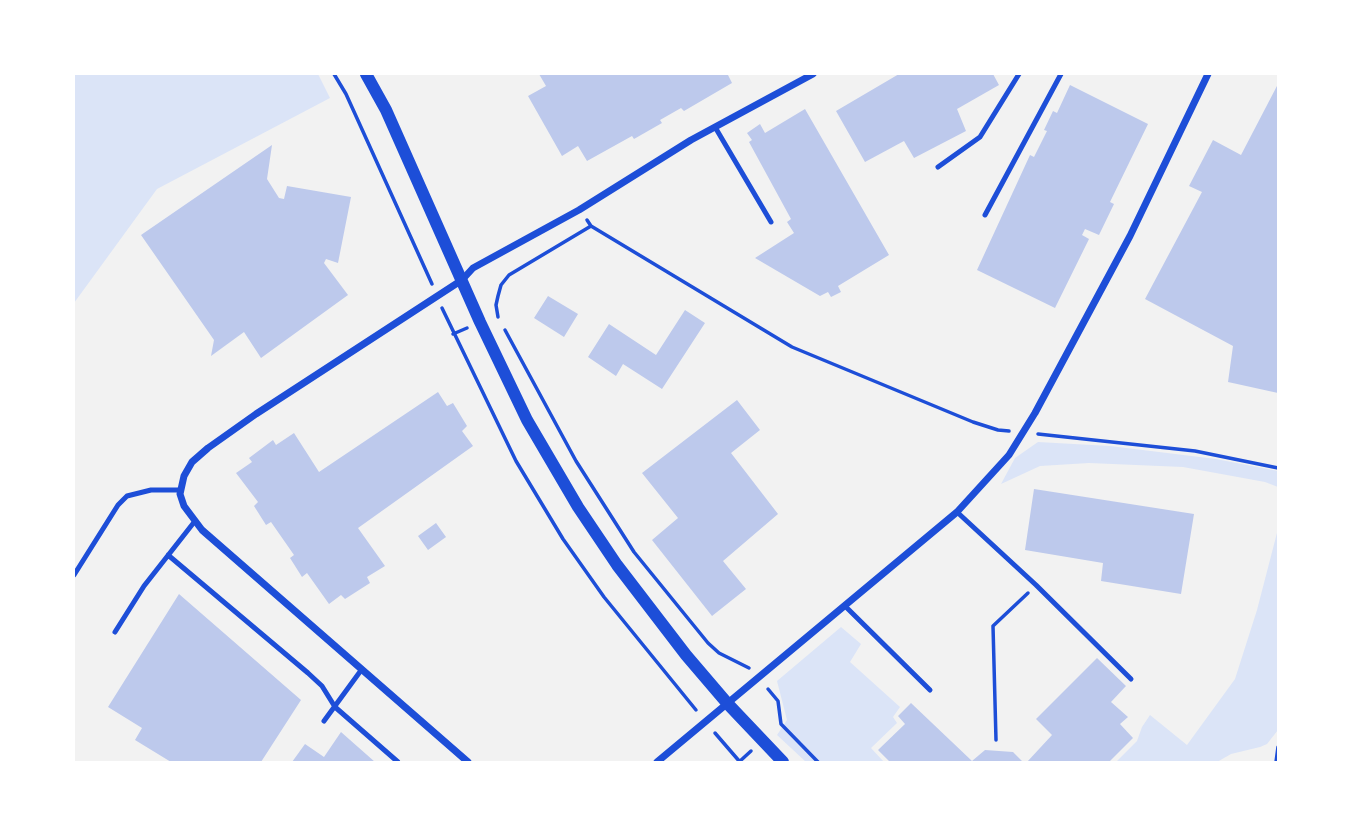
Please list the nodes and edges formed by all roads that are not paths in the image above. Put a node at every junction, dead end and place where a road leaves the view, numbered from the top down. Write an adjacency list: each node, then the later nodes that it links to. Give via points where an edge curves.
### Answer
1 (366, 74): 10 (street)
2 (813, 74): 6 (street)
3 (1018, 74): 7 (lane, via 980,137)
4 (1061, 74): 8 (lane)
5 (1208, 74): 12 (street, via 1130,236 1023,432 1009,455)
6 (715, 127): 9 (lane); 10 (street, via 474,268)
7 (938, 167)
8 (985, 215)
9 (771, 222)
10 (462, 280): 11 (street, via 208,448 192,462); 21 (street, via 527,420 578,507 617,565)
11 (181, 490): 13 (street, via 184,506); 15 (lane, via 127,496)
12 (957, 512): 16 (street); 19 (lane)
13 (195, 521): 14 (lane); 18 (street)
14 (168, 555): 17 (lane); 22 (lane, via 322,685)
15 (74, 575)
16 (846, 607): 20 (lane); 21 (street)
17 (115, 632)
18 (362, 669): 22 (lane); 25 (street)
19 (1131, 679)
20 (930, 690)
21 (727, 704): 26 (street); 27 (street)
22 (335, 707): 23 (lane); 24 (lane)
23 (324, 721)
24 (398, 762)
25 (468, 762)
26 (657, 762)
27 (783, 762)

